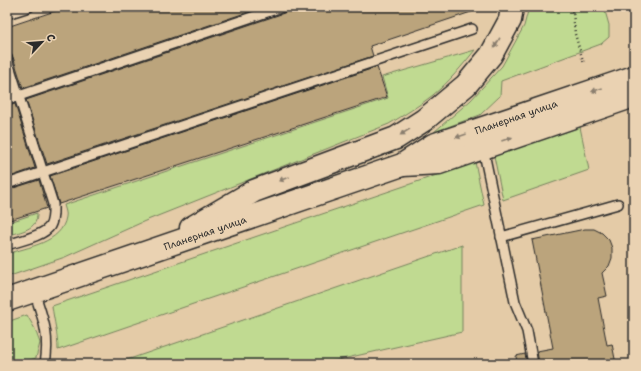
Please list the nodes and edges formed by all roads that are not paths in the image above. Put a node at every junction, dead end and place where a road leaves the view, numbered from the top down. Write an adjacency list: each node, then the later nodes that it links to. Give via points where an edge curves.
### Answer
1 (29, 7): 4 (lane)
2 (282, 7): 8 (lane)
3 (512, 7): 18 (main road, one-way to 18, via 510,20 491,55 466,85 424,120 396,138 254,191)
4 (7, 14)
5 (472, 29): 13 (lane)
6 (7, 59): 8 (lane)
7 (634, 77): 12 (main road, Планерная улица, one-way to 12, via 433,145)
8 (19, 96): 10 (lane); 13 (lane)
9 (634, 96): 11 (main road, Планерная улица, one-way to 9)
10 (7, 100)
11 (483, 148): 12 (main road, Планерная улица, via 439,163); 16 (lane)
12 (402, 165): 18 (main road, Планерная улица)
13 (43, 172): 14 (lane); 17 (lane, via 53,204 50,226 41,234)
14 (7, 184)
15 (618, 204): 16 (lane)
16 (501, 237): 22 (lane, via 515,302 527,330)
17 (7, 245)
18 (151, 252): 19 (main road, Планерная улица)
19 (34, 291): 20 (main road, Планерная улица); 21 (lane, via 48,341)
20 (7, 300)
21 (45, 364)
22 (533, 364)

